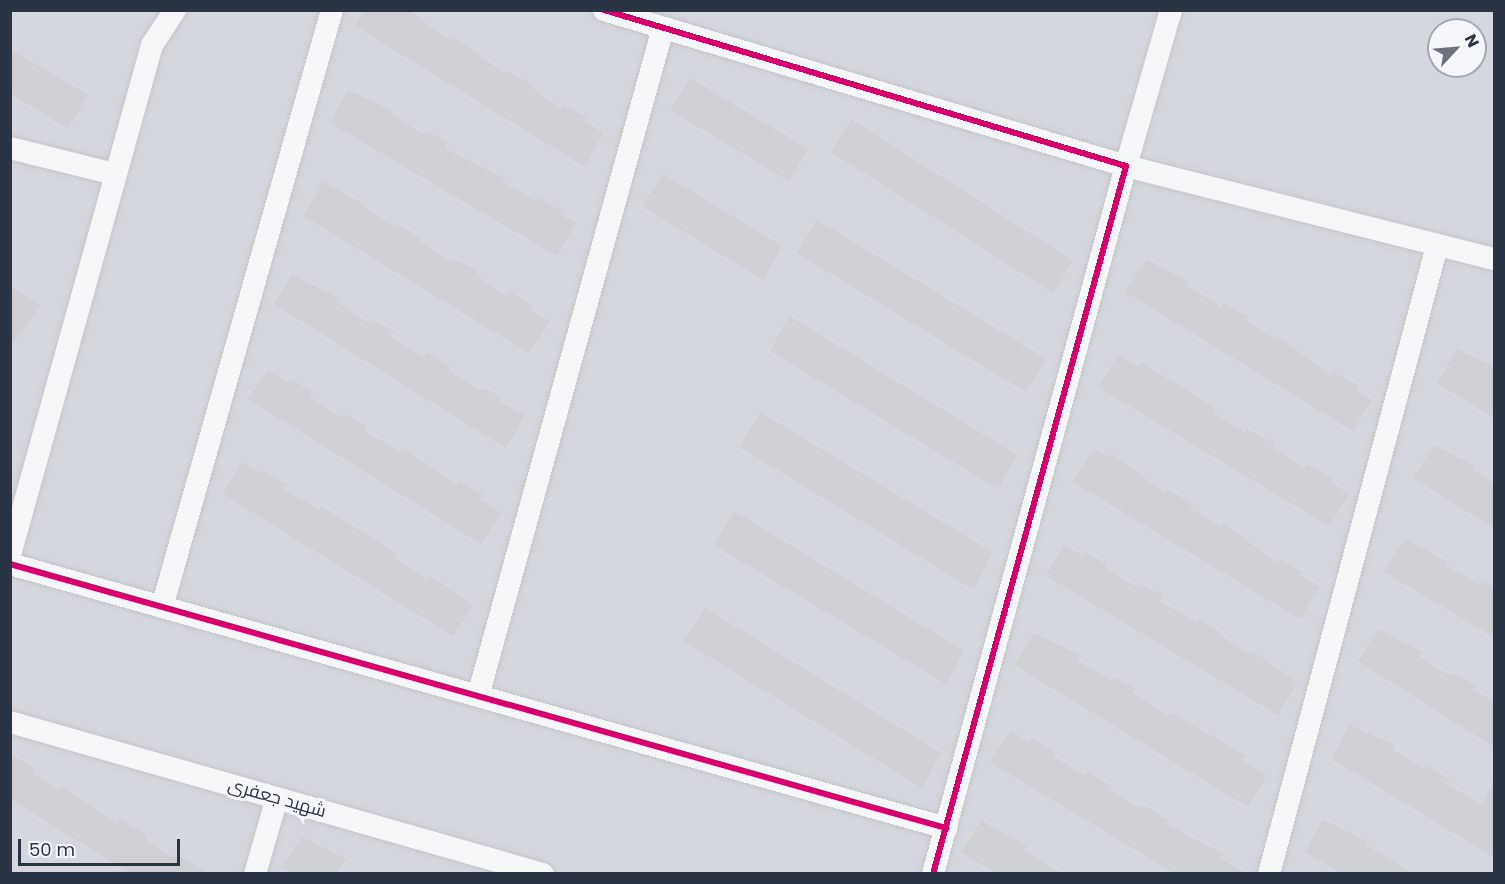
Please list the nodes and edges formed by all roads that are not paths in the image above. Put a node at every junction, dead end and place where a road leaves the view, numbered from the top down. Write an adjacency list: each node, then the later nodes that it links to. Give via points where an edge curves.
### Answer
1 (175, 10): 8 (street, via 152,45)
2 (332, 10): 13 (street)
3 (604, 10): 5 (street)
4 (1172, 10): 7 (street)
5 (663, 28): 7 (street); 14 (street)
6 (10, 148): 8 (street)
7 (1126, 166): 9 (street); 17 (street)
8 (114, 174): 11 (street)
9 (1437, 246): 10 (street); 21 (street)
10 (1494, 259)
11 (10, 555)
12 (10, 564): 13 (street)
13 (162, 607): 14 (street)
14 (478, 696): 17 (street)
15 (10, 722): 16 (street, شهید جعفری)
16 (278, 798): 18 (street); 19 (street, شهید جعفری)
17 (946, 828): 20 (street)
18 (255, 873)
19 (543, 873)
20 (933, 873)
21 (1269, 873)

